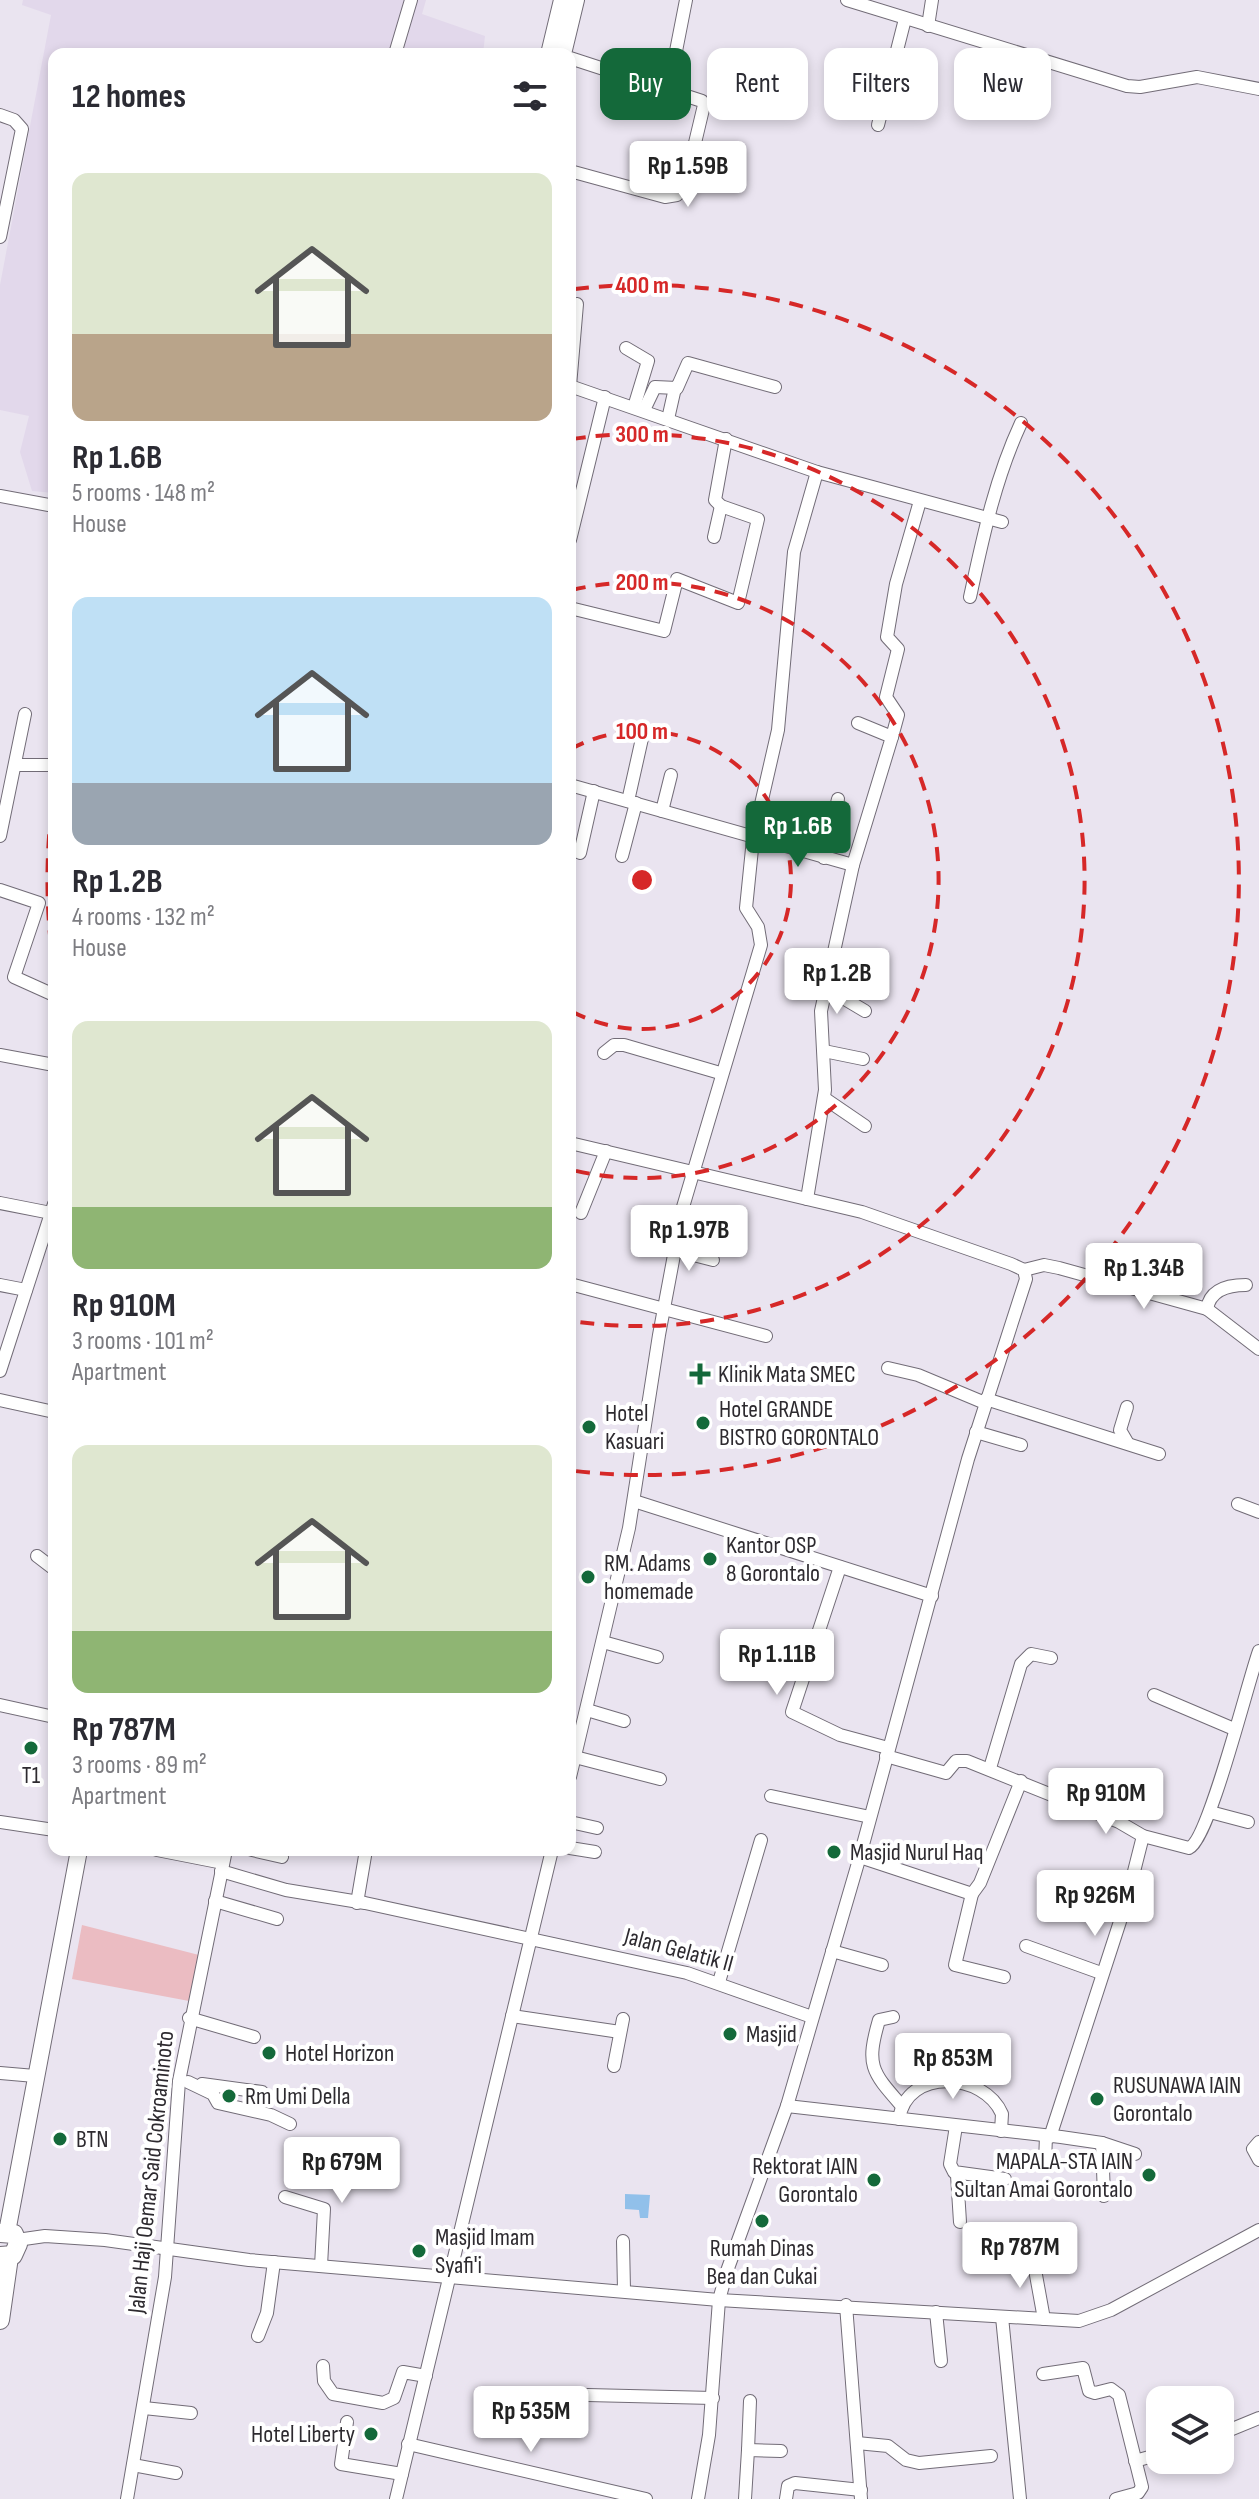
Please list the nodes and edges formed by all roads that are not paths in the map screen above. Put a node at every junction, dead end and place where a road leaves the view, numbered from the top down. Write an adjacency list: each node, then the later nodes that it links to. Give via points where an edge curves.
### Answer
1 (411, 0): 9 (street)
2 (562, 0): 10 (main road)
3 (576, 0): 11 (main road)
4 (686, 0): 12 (street)
5 (847, 0): 7 (street)
6 (932, 0): 8 (street)
7 (905, 19): 8 (street); 18 (street)
8 (928, 26): 15 (street, via 1127,86 1197,77)
9 (397, 48)
10 (550, 48)
11 (564, 48)
12 (677, 48)
13 (576, 60): 14 (street)
14 (600, 68)
15 (1259, 89)
16 (691, 98): 19 (street, via 704,105 685,185 677,195 665,197)
17 (0, 115): 20 (street, via 22,129)
18 (878, 125)
19 (576, 173)
20 (0, 237)
21 (577, 304): 22 (street)
22 (576, 316)
23 (626, 348): 28 (street, via 648,361)
24 (775, 387): 26 (street, via 692,362)
25 (576, 388): 27 (street)
26 (675, 388): 28 (street, via 655,387); 29 (street)
27 (605, 397): 28 (street); 37 (street)
28 (639, 409): 29 (street)
29 (668, 419): 31 (street)
30 (1021, 423): 38 (street)
31 (726, 439): 32 (street); 36 (street, via 715,500)
32 (817, 472): 34 (street); 56 (street, via 794,552 778,730)
33 (0, 496): 35 (street)
34 (920, 501): 38 (street); 46 (street, via 887,637 898,649 886,697 898,715)
35 (48, 505)
36 (721, 506): 40 (street); 42 (street, via 758,519 737,604 678,579 664,631)
37 (576, 515)
38 (987, 518): 39 (street); 41 (street)
39 (1002, 522)
40 (714, 537)
41 (970, 597)
42 (576, 609)
43 (25, 714): 47 (street)
44 (858, 723): 46 (street)
45 (643, 734): 53 (street)
46 (892, 737): 60 (street)
47 (17, 765): 48 (street); 55 (street)
48 (48, 765)
49 (671, 775): 54 (street)
50 (576, 786): 51 (street)
51 (594, 791): 53 (street); 57 (street)
52 (838, 799): 59 (street)
53 (632, 802): 54 (street); 58 (street)
54 (662, 811): 56 (street)
55 (1, 839)
56 (753, 839): 59 (street); 72 (street, via 746,908 761,945)
57 (580, 853)
58 (622, 856)
59 (824, 858): 60 (street)
60 (853, 865): 64 (street)
61 (0, 890): 62 (street)
62 (39, 903): 63 (street); 65 (street, via 14,977)
63 (48, 904)
64 (828, 989): 66 (street); 67 (street, via 821,1011)
65 (48, 992)
66 (865, 1011)
67 (824, 1051): 70 (street); 73 (street)
68 (604, 1053): 72 (street, via 624,1045)
69 (0, 1055): 71 (street)
70 (863, 1059)
71 (48, 1064)
72 (720, 1073): 77 (street)
73 (824, 1098): 74 (street); 78 (street)
74 (865, 1126)
75 (576, 1144): 76 (street)
76 (606, 1151): 77 (street); 81 (street)
77 (692, 1174): 78 (street); 83 (street)
78 (807, 1199): 85 (street, via 902,1223)
79 (0, 1203): 80 (street)
80 (48, 1208)
81 (581, 1213)
82 (48, 1224): 89 (street)
83 (674, 1250): 84 (street); 90 (street)
84 (713, 1260)
85 (1024, 1270): 91 (street, via 1059,1268); 97 (street, via 1024,1290)
86 (0, 1285): 89 (street)
87 (1246, 1285): 91 (street, via 1221,1289)
88 (576, 1286): 90 (street)
89 (26, 1290): 95 (street)
90 (663, 1308): 92 (street); 104 (street)
91 (1207, 1309): 93 (street)
92 (766, 1336)
93 (1259, 1349)
94 (888, 1368): 97 (street)
95 (0, 1371)
96 (0, 1400): 99 (street)
97 (986, 1401): 100 (street); 101 (street)
98 (1127, 1407): 101 (street, via 1120,1430)
99 (48, 1411)
100 (976, 1432): 102 (street); 110 (street)
101 (1127, 1442): 103 (street)
102 (1021, 1445)
103 (1159, 1454)
104 (634, 1501): 109 (street); 111 (street)
105 (1238, 1504): 106 (street)
106 (1259, 1512)
107 (37, 1556): 108 (street)
108 (48, 1564)
109 (840, 1567): 110 (street); 123 (street, via 792,1712)
110 (932, 1596): 123 (street)
111 (603, 1642): 113 (street); 117 (street)
112 (1259, 1651): 122 (street)
113 (657, 1657)
114 (1051, 1658): 126 (street, via 1031,1654 1021,1664)
115 (1154, 1695): 122 (street)
116 (0, 1705): 118 (street)
117 (587, 1710): 119 (street); 121 (street)
118 (48, 1716)
119 (624, 1721)
120 (576, 1723): 121 (street)
121 (583, 1725): 124 (street)
122 (1234, 1729): 130 (street)
123 (887, 1752): 126 (street, via 946,1773 958,1760); 131 (street)
124 (576, 1753)
125 (576, 1757): 127 (street)
126 (990, 1768): 128 (street)
127 (660, 1779)
128 (1021, 1781): 137 (street); 149 (street)
129 (771, 1796): 131 (street)
130 (1210, 1812): 133 (street); 137 (street, via 1192,1847)
131 (870, 1817): 147 (street)
132 (0, 1822): 136 (street)
133 (1248, 1822)
134 (576, 1823): 135 (street)
135 (597, 1828)
136 (48, 1829)
137 (1143, 1836): 157 (street)
138 (761, 1840): 159 (street)
139 (576, 1849): 140 (street)
140 (595, 1852)
141 (78, 1856): 167 (main road)
142 (190, 1856): 148 (street, Jalan Gelatik II)
143 (278, 1856): 146 (street)
144 (365, 1856): 151 (street)
145 (551, 1856): 153 (street)
146 (282, 1857)
147 (860, 1857): 149 (street); 155 (street)
148 (223, 1862): 150 (street, Jalan Haji Oemar Said Cokroaminoto); 151 (street, Jalan Gelatik II, via 286,1890)
149 (972, 1894): 158 (street, via 955,1965)
150 (215, 1901): 152 (street); 163 (street, Jalan Haji Oemar Said Cokroaminoto)
151 (357, 1903): 153 (street, Jalan Gelatik II)
152 (277, 1919)
153 (532, 1939): 159 (street, Jalan Gelatik II); 160 (street)
154 (1026, 1946): 157 (street)
155 (832, 1951): 156 (street); 161 (street)
156 (882, 1965)
157 (1101, 1973): 176 (street)
158 (1004, 1977)
159 (719, 1982): 161 (street, Jalan Gelatik II)
160 (512, 2016): 165 (street, via 622,2025); 194 (street)
161 (812, 2017): 171 (street)
162 (893, 2017): 170 (street, via 879,2020 870,2059 874,2075)
163 (189, 2018): 164 (street); 168 (street, Jalan Haji Oemar Said Cokroaminoto)
164 (254, 2037)
165 (614, 2066)
166 (0, 2073): 167 (street)
167 (35, 2076): 189 (main road)
168 (183, 2081): 169 (street); 173 (street, via 213,2094 218,2103); 190 (street, Jalan Haji Oemar Said Cokroaminoto)
169 (262, 2092)
170 (901, 2105): 172 (street); 175 (street, via 913,2090 933,2082 969,2085 999,2107)
171 (787, 2106): 172 (street); 196 (street)
172 (899, 2119): 174 (street)
173 (290, 2124)
174 (956, 2126): 175 (street); 182 (street, via 950,2164)
175 (1001, 2131): 176 (street)
176 (1048, 2136): 178 (street); 181 (street)
177 (1259, 2142): 180 (street, via 1253,2149)
178 (1102, 2143): 179 (street); 184 (street)
179 (1131, 2153)
180 (1259, 2160)
181 (1045, 2162)
182 (957, 2175): 183 (street); 186 (street)
183 (1005, 2179)
184 (1104, 2196)
185 (285, 2197): 193 (street, via 324,2209)
186 (960, 2222)
187 (1259, 2230): 200 (street, via 1111,2310 1079,2321)
188 (623, 2241): 195 (street)
189 (7, 2243): 190 (street, via 45,2236); 201 (highway)
190 (167, 2249): 192 (street); 210 (street, Jalan Haji Oemar Said Cokroaminoto)
191 (1032, 2253): 200 (street)
192 (274, 2262): 193 (street); 202 (street)
193 (321, 2266): 194 (street)
194 (449, 2279): 195 (street); 206 (street)
195 (624, 2290): 196 (street)
196 (719, 2300): 197 (street); 208 (street)
197 (846, 2305): 198 (street); 215 (street)
198 (936, 2312): 199 (street); 203 (street)
199 (1002, 2317): 200 (street); 232 (street)
200 (1044, 2319)
201 (0, 2320)
202 (258, 2336)
203 (941, 2361)
204 (323, 2366): 206 (street, via 324,2381 333,2394 383,2403 394,2398 403,2372)
205 (1043, 2374): 221 (street, via 1083,2368 1089,2391 1111,2389 1119,2395)
206 (426, 2376): 216 (street)
207 (587, 2395): 208 (street)
208 (713, 2398): 229 (street)
209 (750, 2401): 217 (street)
210 (144, 2408): 211 (street); 222 (street, Jalan Haji Oemar Said Cokroaminoto)
211 (191, 2413)
212 (347, 2422): 224 (street, via 341,2464)
213 (1258, 2422): 214 (street)
214 (1234, 2430)
215 (857, 2443): 219 (street, via 888,2446 911,2462); 225 (street)
216 (408, 2444): 224 (street); 228 (street)
217 (748, 2450): 218 (street); 230 (street)
218 (781, 2451)
219 (991, 2456)
220 (1146, 2458): 221 (street)
221 (1135, 2461): 233 (street, via 1141,2490)
222 (133, 2465): 223 (street); 226 (street, Jalan Haji Oemar Said Cokroaminoto)
223 (176, 2473)
224 (402, 2474): 227 (street)
225 (861, 2495): 231 (street, via 795,2483 788,2486)
226 (127, 2499)
227 (396, 2499)
228 (646, 2499)
229 (698, 2499)
230 (745, 2499)
231 (786, 2499)
232 (1020, 2499)
233 (1116, 2499)

